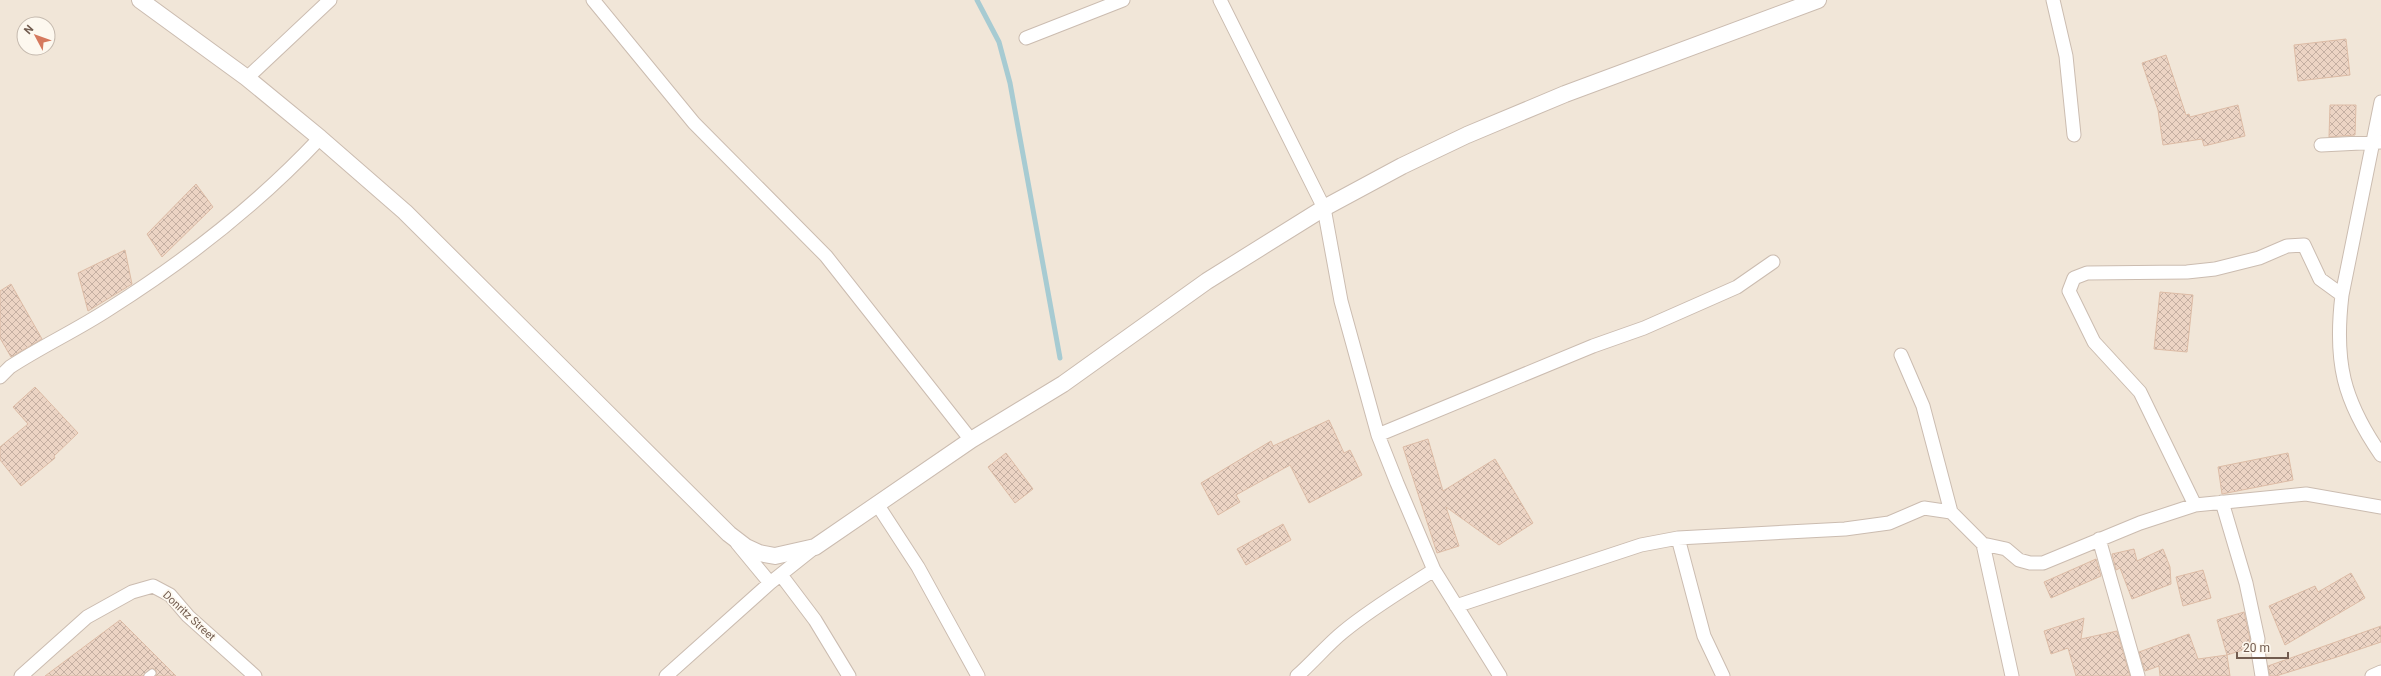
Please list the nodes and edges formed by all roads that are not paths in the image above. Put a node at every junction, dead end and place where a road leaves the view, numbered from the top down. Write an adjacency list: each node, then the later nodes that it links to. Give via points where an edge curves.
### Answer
1 (140, 0): 9 (street)
2 (330, 0): 9 (street)
3 (592, 0): 21 (street, via 694,123 826,256)
4 (1123, 0): 8 (street)
5 (1220, 0): 15 (street)
6 (1818, 0): 15 (street, via 1580,89 1467,135)
7 (2053, 0): 11 (street, via 2066,56)
8 (1026, 38)
9 (248, 78): 12 (street)
10 (2381, 102): 13 (street)
11 (2074, 135)
12 (320, 138): 19 (street, via 286,174 166,270 108,310 16,363); 28 (street, via 405,212)
13 (2377, 143): 14 (street); 17 (street)
14 (2320, 145)
15 (1324, 208): 20 (street, via 1341,301); 21 (street, via 1208,281 1063,384)
16 (1772, 262): 20 (street, via 1737,288)
17 (2342, 295): 22 (street, via 2338,327 2339,354 2345,389); 25 (street, via 2320,279 2308,251 2304,245 2297,244 2259,258 2215,268 2187,272 2087,273 2074,278 2069,291 2086,328 2094,342 2140,392)
18 (1901, 355): 27 (street, via 1923,406)
19 (0, 377)
20 (1378, 435): 33 (street)
21 (971, 440): 24 (street)
22 (2381, 455)
23 (2222, 502): 25 (street); 26 (street, via 2306,494); 48 (street, via 2246,583 2258,639)
24 (877, 504): 32 (street); 42 (street, via 918,567)
25 (2195, 505): 30 (street)
26 (2381, 507)
27 (1951, 512): 29 (street, via 1924,508 1888,523 1845,529); 31 (street)
28 (729, 534): 32 (street, via 746,548 775,556); 35 (street)
29 (1678, 538): 36 (street, via 1640,545); 45 (street, via 1704,636)
30 (2099, 539): 31 (street, via 2043,563 2019,560 2006,549); 47 (street)
31 (1983, 544): 46 (street)
32 (815, 547): 34 (street)
33 (1434, 570): 36 (street); 43 (street, via 1372,610 1342,633)
34 (782, 575): 35 (street); 41 (street, via 815,620)
35 (770, 583): 40 (street)
36 (1456, 606): 44 (street)
37 (2381, 672): 49 (street)
38 (21, 676): 39 (street, Donritz Street, via 87,617 132,592 154,586 170,594 188,616)
39 (255, 676)
40 (666, 676)
41 (849, 676)
42 (978, 676)
43 (1297, 676)
44 (1500, 676)
45 (1723, 676)
46 (2012, 676)
47 (2138, 676)
48 (2262, 676)
49 (2372, 676)

